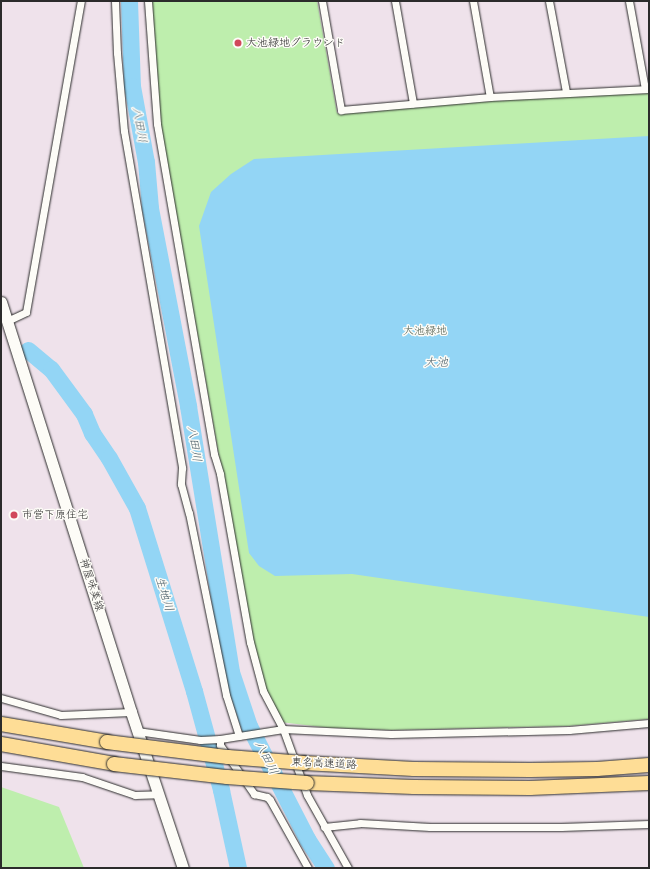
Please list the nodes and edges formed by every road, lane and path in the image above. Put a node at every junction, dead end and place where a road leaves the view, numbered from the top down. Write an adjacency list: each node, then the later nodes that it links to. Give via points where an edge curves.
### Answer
1 (81, 1): 14 (street, via 26,312)
2 (115, 1): 21 (street, via 124,131 182,468 181,484 226,695)
3 (148, 1): 19 (street, via 157,124 214,454 220,474 250,642 263,691)
4 (322, 1): 12 (street, via 341,110)
5 (395, 1): 12 (street)
6 (473, 1): 11 (street)
7 (550, 1): 10 (street)
8 (629, 1): 9 (street)
9 (647, 89): 10 (street)
10 (566, 92): 11 (street)
11 (490, 96): 12 (street)
12 (413, 103)
13 (1, 302): 14 (main road, 神屋味美線)
14 (7, 321): 16 (main road, 神屋味美線)
15 (1, 698): 16 (street, via 61,715)
16 (130, 712): 20 (main road, 神屋味美線)
17 (649, 723): 19 (street, via 569,730 391,734)
18 (1, 724): 27 (highway, 東名高速道路, bridge, via 107,742 228,757 414,769)
19 (283, 729): 21 (street); 31 (street, via 307,795)
20 (137, 731): 22 (street, via 200,740); 29 (main road, 神屋味美線)
21 (239, 736): 22 (street)
22 (220, 739): 33 (street, via 220,745 254,794 270,800)
23 (1, 744): 28 (highway, 東名高速道路, bridge, via 114,764 307,783 530,788)
24 (649, 758): 27 (highway)
25 (649, 765): 27 (highway, 東名高速道路)
26 (1, 766): 29 (street, via 82,777 135,795)
27 (530, 770)
28 (649, 783)
29 (158, 794): 32 (main road, 神屋味美線)
30 (649, 824): 31 (street, via 430,827 360,823)
31 (324, 827): 34 (street)
32 (183, 868)
33 (308, 868)
34 (348, 868)

